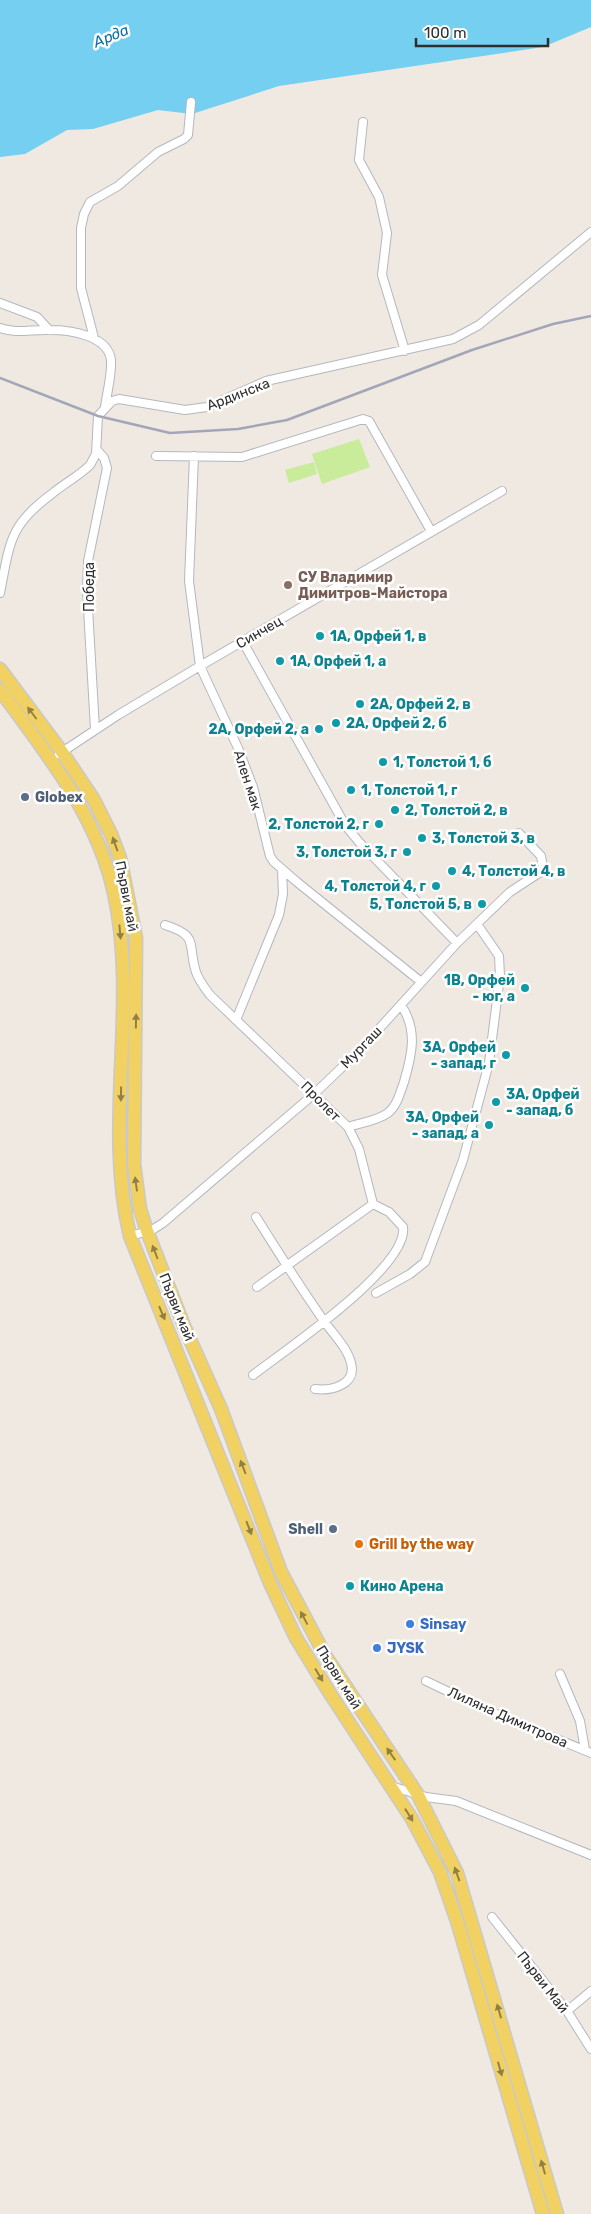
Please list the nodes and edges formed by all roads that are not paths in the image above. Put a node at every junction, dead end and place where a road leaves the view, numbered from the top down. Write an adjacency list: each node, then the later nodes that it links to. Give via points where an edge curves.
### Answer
1 (191, 102): 7 (street, via 188,135 158,152 112,190 90,202 84,214 81,288)
2 (363, 122): 8 (street, via 359,160 379,197 387,233 382,275)
3 (591, 232): 8 (street, Ардинска, via 467,332)
4 (0, 303): 6 (street, via 37,317)
5 (0, 328): 6 (street, via 12,332)
6 (49, 330): 7 (street)
7 (94, 338): 9 (street, via 111,358)
8 (405, 351): 9 (street, Ардинска, via 266,381 206,407 185,410 119,399)
9 (105, 407): 10 (street, via 98,416)
10 (97, 450): 15 (street, via 85,471 53,492 22,519 12,540); 20 (street, Победа, via 107,468 88,560)
11 (156, 456): 12 (street)
12 (194, 456): 14 (street, via 242,457 363,419 369,421); 17 (street, Ален мак, via 189,581)
13 (502, 491): 14 (street, Синчец)
14 (431, 531): 16 (street, Синчец)
15 (0, 593)
16 (243, 642): 17 (street, Синчец); 26 (street, via 345,825)
17 (200, 666): 20 (street, Синчец); 23 (street, Ален мак, via 253,787 270,856)
18 (0, 669): 21 (main road, Първи май, one-way to 18)
19 (0, 690): 21 (main road, Първи май)
20 (95, 729): 21 (street, Синчец)
21 (56, 755): 34 (main road, Първи май, one-way to 21, via 140,1209 134,1164 137,976 136,938 129,896 112,834 94,800); 35 (main road, Първи май, one-way to 35, via 105,861 114,892 123,976 119,1165)
22 (519, 833): 24 (street, Мургаш, via 541,856 543,868 510,892)
23 (282, 869): 27 (street, Ален мак); 29 (street, via 283,894 279,915)
24 (477, 924): 26 (street, Мургаш); 38 (street, via 498,956 500,976 489,1063 463,1160 425,1262)
25 (165, 925): 29 (street, Пролет, via 182,930 188,937 202,985)
26 (457, 943): 27 (street, Мургаш)
27 (420, 981): 28 (street, Мургаш)
28 (401, 1005): 30 (street, Мургаш); 31 (street, via 411,1027 413,1044 400,1094 387,1114)
29 (236, 1020): 30 (street, Пролет)
30 (314, 1094): 31 (street, Пролет); 34 (street, Мургаш, via 163,1223)
31 (348, 1127): 32 (street, Пролет, via 359,1149)
32 (372, 1204): 36 (street); 39 (street, via 398,1220 403,1227 401,1241 371,1281)
33 (256, 1217): 36 (street)
34 (147, 1231): 35 (street, Мургаш); 46 (main road, Първи май, one-way to 34, via 330,1664 281,1572 221,1409)
35 (130, 1236): 45 (main road, Първи май, one-way to 45, via 270,1583 296,1638)
36 (288, 1266): 37 (street); 39 (street)
37 (257, 1287)
38 (376, 1293)
39 (324, 1321): 40 (street); 41 (street, via 348,1355 352,1364 351,1374 338,1388 327,1391)
40 (253, 1375)
41 (315, 1389)
42 (560, 1674): 44 (street, via 580,1721)
43 (426, 1681): 44 (street, Лиляна Димитрова)
44 (588, 1752)
45 (391, 1786): 46 (street); 52 (main road, Първи май, one-way to 52, via 440,1872)
46 (418, 1795): 47 (street, via 456,1801); 53 (main road, Първи май, one-way to 46, via 457,1873)
47 (591, 1856)
48 (492, 1917): 50 (street, Първи Май)
49 (591, 1991): 50 (street)
50 (567, 2011): 51 (street, Първи Май)
51 (591, 2049)
52 (542, 2214)
53 (558, 2214)

